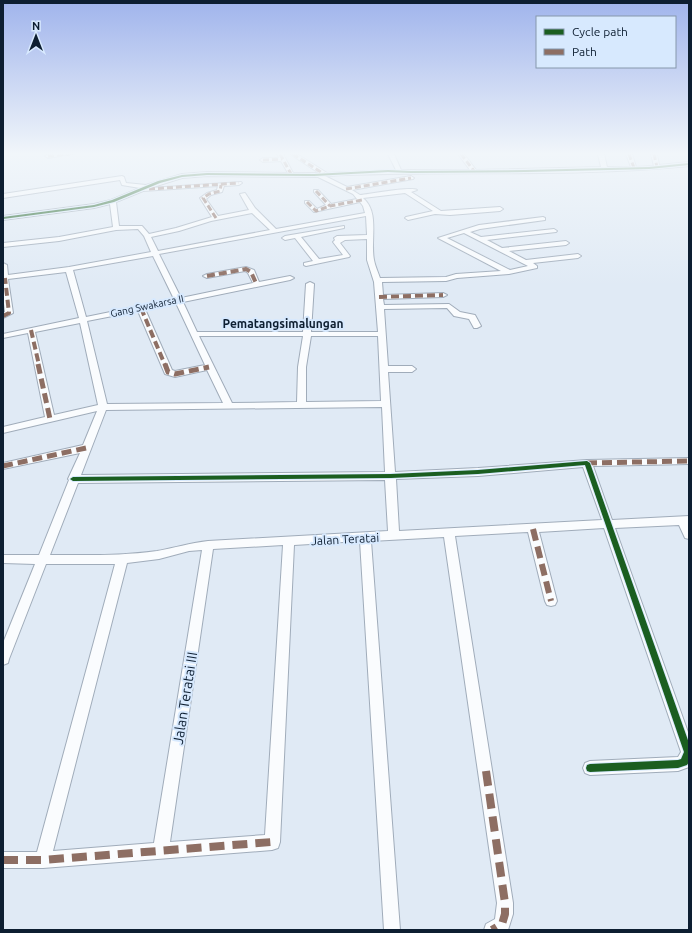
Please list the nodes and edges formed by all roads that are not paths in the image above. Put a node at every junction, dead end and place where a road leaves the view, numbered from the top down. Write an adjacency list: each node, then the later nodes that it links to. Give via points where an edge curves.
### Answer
1 (121, 198): 7 (street)
2 (204, 198): 15 (street)
3 (244, 198): 11 (street)
4 (322, 198): 9 (street)
5 (360, 198): 9 (street); 13 (street)
6 (416, 198): 12 (street)
7 (113, 201): 14 (street, via 74,210); 18 (street)
8 (307, 202): 9 (street, via 316,210)
9 (330, 206)
10 (500, 209): 12 (street)
11 (253, 211): 15 (street); 20 (street)
12 (439, 212): 16 (street)
13 (369, 214): 20 (street); 26 (street)
14 (3, 218)
15 (216, 218): 24 (street)
16 (408, 218)
17 (543, 219): 22 (street)
18 (116, 228): 24 (street, via 140,226); 31 (street)
19 (342, 228): 21 (street)
20 (274, 231): 33 (street)
21 (323, 231): 25 (street); 28 (street, via 332,238)
22 (464, 231): 29 (street); 40 (street, via 441,238)
23 (554, 231): 29 (street)
24 (147, 236): 33 (street)
25 (297, 236): 27 (street); 35 (street)
26 (370, 237): 28 (street); 44 (street, via 370,260)
27 (285, 238)
28 (343, 238): 35 (street, via 336,242 347,256)
29 (480, 239): 32 (street)
30 (566, 243): 32 (street)
31 (3, 246)
32 (501, 250): 36 (street)
33 (155, 253): 39 (street); 49 (street)
34 (578, 256): 36 (street)
35 (318, 262): 37 (street)
36 (526, 262): 40 (street); 40 (street, via 535,267)
37 (306, 264)
38 (3, 266): 42 (street)
39 (69, 269): 42 (street); 54 (street)
40 (509, 272): 44 (street, via 446,278)
41 (207, 276): 45 (street, via 246,269 251,272)
42 (4, 278): 50 (street)
43 (290, 278): 45 (street, Gang Swakarsa II)
44 (377, 280): 48 (street)
45 (256, 284): 49 (street, Gang Swakarsa II)
46 (310, 284): 58 (street)
47 (444, 295): 48 (street)
48 (379, 297): 51 (street)
49 (178, 300): 52 (street, Gang Swakarsa II); 57 (street)
50 (5, 303): 53 (street, via 8,313)
51 (380, 307): 55 (street, via 449,306 457,314 472,317); 59 (street)
52 (141, 308): 54 (street, Gang Swakarsa II); 61 (street, via 168,372 175,374)
53 (3, 316)
54 (83, 320): 56 (street, Gang Swakarsa II); 67 (street)
55 (477, 326)
56 (31, 330): 60 (street, Gang Swakarsa II); 68 (street)
57 (194, 334): 58 (street); 61 (street)
58 (307, 334): 59 (street); 65 (street, via 302,367)
59 (381, 334): 62 (street)
60 (3, 336)
61 (209, 366): 66 (street)
62 (384, 369): 63 (street); 64 (street)
63 (412, 369)
64 (386, 404): 65 (street); 74 (street)
65 (301, 405): 66 (street)
66 (229, 406): 67 (street)
67 (103, 407): 68 (street); 70 (street)
68 (50, 419): 69 (street)
69 (3, 430)
70 (86, 448): 73 (street); 75 (street)
71 (689, 461): 72 (street)
72 (587, 463): 74 (street); 77 (street)
73 (3, 466)
74 (390, 476): 75 (street); 81 (street)
75 (73, 479): 86 (street)
76 (686, 520): 77 (street, Jalan Teratai); 80 (street)
77 (608, 524): 78 (street, Jalan Teratai); 90 (street, via 688,752 684,762 678,764)
78 (533, 529): 79 (street, Jalan Teratai); 88 (street)
79 (449, 533): 81 (street, Jalan Teratai); 95 (street, via 505,903 502,924)
80 (689, 535)
81 (394, 536): 82 (street, Jalan Teratai)
82 (366, 538): 83 (street, Jalan Teratai); 94 (street)
83 (290, 542): 84 (street, Jalan Teratai); 91 (street, via 272,842)
84 (208, 545): 87 (street, Jalan Teratai); 91 (street, Jalan Teratai III)
85 (3, 559): 86 (street, Jalan Teratai)
86 (41, 559): 87 (street, Jalan Teratai); 89 (street)
87 (122, 560): 93 (street)
88 (551, 602)
89 (3, 659)
90 (590, 768)
91 (162, 851): 93 (street)
92 (3, 860): 93 (street)
93 (43, 860)
94 (392, 930)
95 (492, 930)

